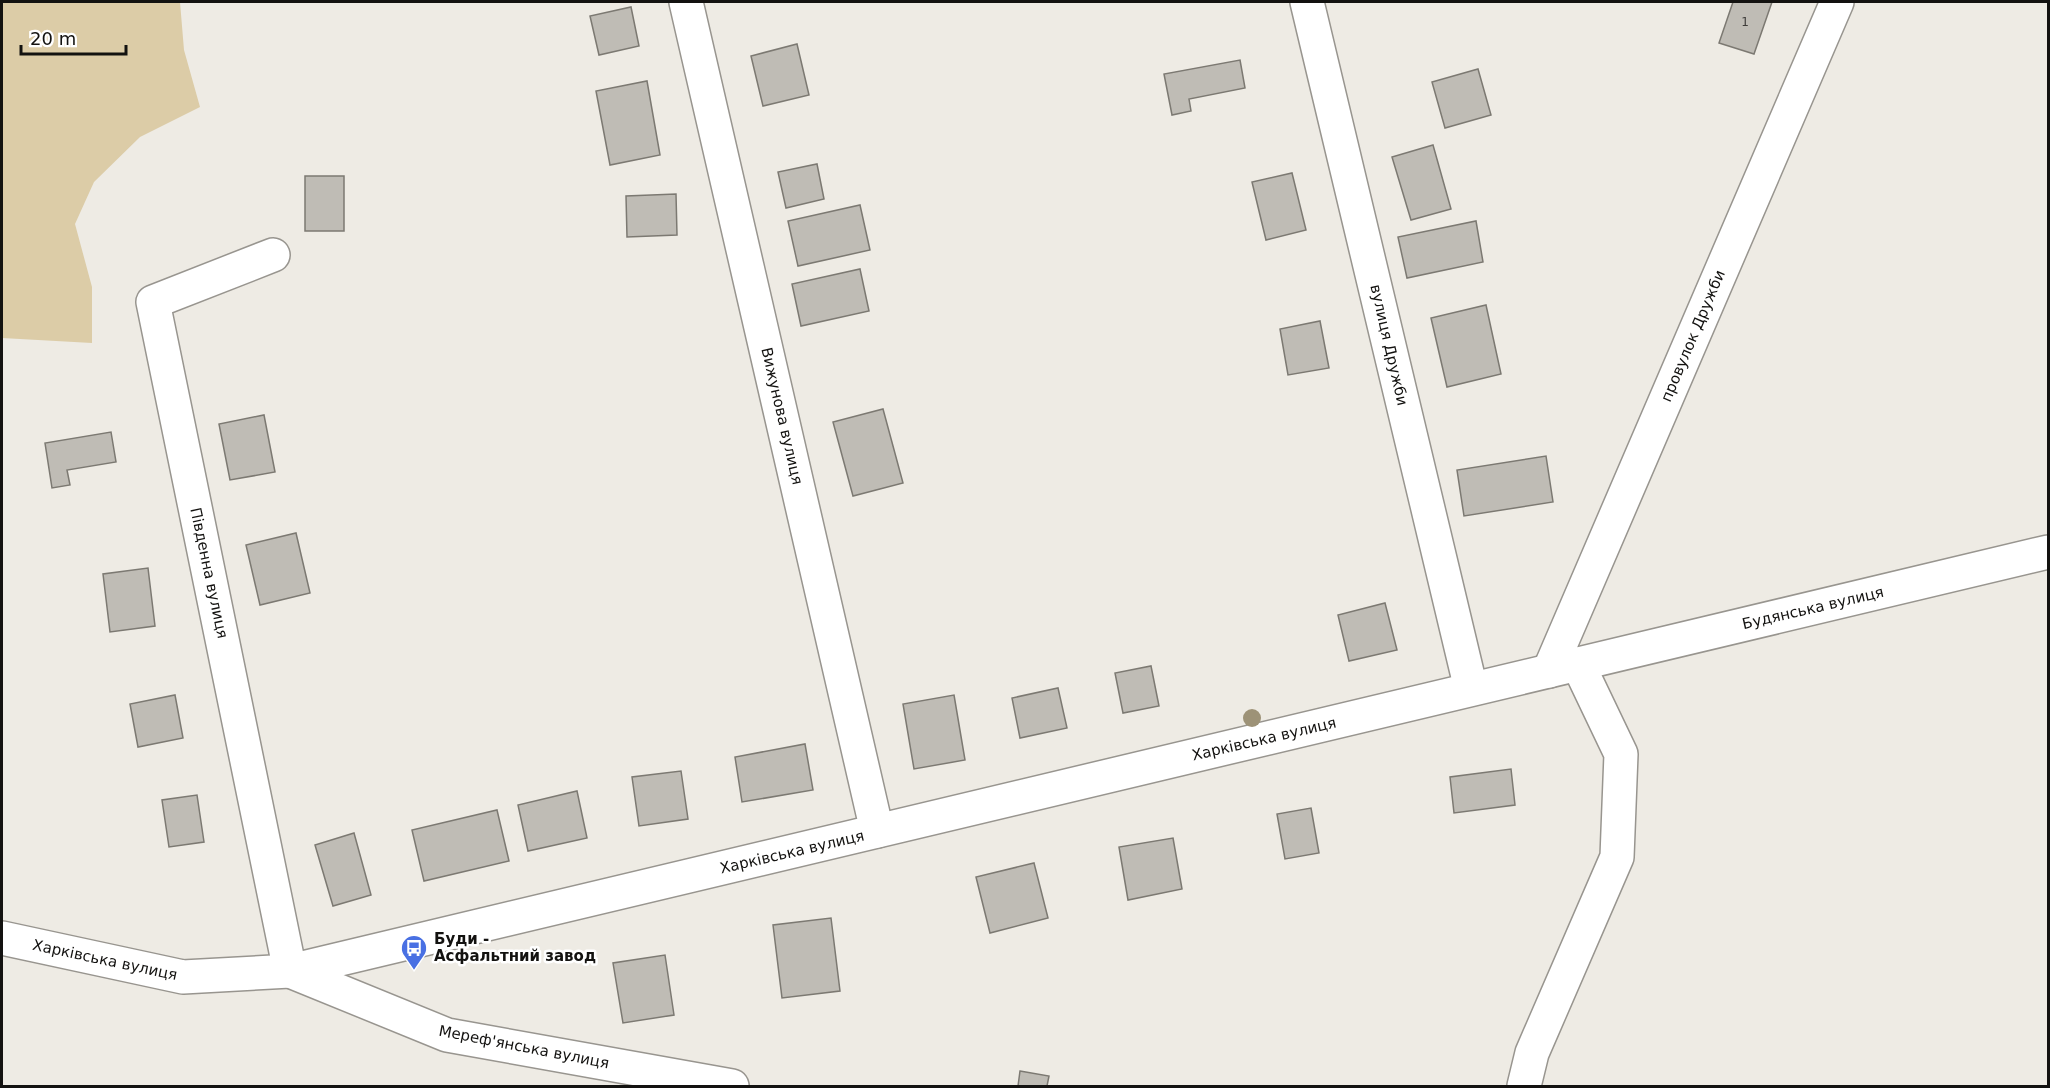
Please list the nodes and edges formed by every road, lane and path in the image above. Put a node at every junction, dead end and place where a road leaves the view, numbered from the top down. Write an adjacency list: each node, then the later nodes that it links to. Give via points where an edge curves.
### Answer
1 (686, 2): 8 (street, Вижунова вулиця)
2 (1307, 2): 7 (street, вулиця Дружби)
3 (1837, 2): 6 (street, провулок Дружби)
4 (273, 255): 10 (street, Південна вулиця, via 153,302)
5 (2049, 552): 6 (street, Будянська вулиця)
6 (1563, 667): 7 (street, Харківська вулиця); 12 (street, via 1621,754 1617,857 1532,1053)
7 (1471, 689): 8 (street, Харківська вулиця)
8 (877, 831): 10 (street, Харківська вулиця)
9 (2, 938): 10 (street, Харківська вулиця, via 183,977)
10 (290, 971): 11 (street, Мереф'янська вулиця, via 447,1035)
11 (732, 1086)
12 (1524, 1086)

